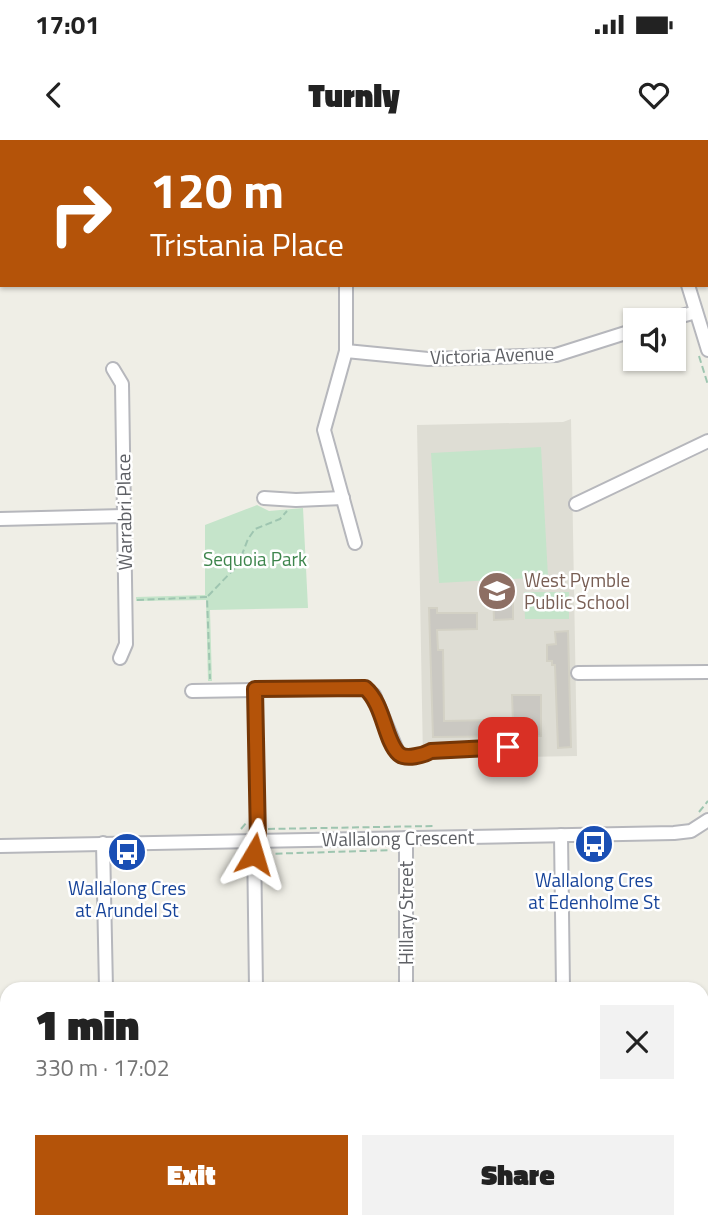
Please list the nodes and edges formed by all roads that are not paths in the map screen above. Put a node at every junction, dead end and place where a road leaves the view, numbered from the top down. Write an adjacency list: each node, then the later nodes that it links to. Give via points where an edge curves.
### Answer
1 (346, 287): 7 (street)
2 (689, 287): 3 (street)
3 (696, 312): 4 (street); 6 (street)
4 (686, 315)
5 (623, 334): 7 (street, Victoria Avenue, via 556,355 428,359)
6 (708, 350)
7 (346, 351): 11 (street, via 324,430)
8 (113, 369): 13 (street, Warrabri Place, via 122,384)
9 (708, 441): 12 (street)
10 (264, 498): 11 (street)
11 (343, 498): 15 (street)
12 (576, 504)
13 (124, 516): 14 (street); 16 (street, Warrabri Place, via 125,644)
14 (0, 519)
15 (355, 543)
16 (120, 658)
17 (708, 672): 18 (street)
18 (578, 673)
19 (255, 689): 20 (street); 21 (street, via 365,688 373,695 399,755); 25 (street)
20 (192, 691)
21 (508, 747)
22 (708, 820): 23 (street, Wallalong Crescent, via 683,833)
23 (561, 835): 24 (street, Wallalong Crescent); 31 (street)
24 (406, 838): 25 (street, Wallalong Crescent); 30 (street, Hillary Street)
25 (259, 841): 26 (street, Wallalong Crescent); 29 (street)
26 (103, 843): 27 (street, Wallalong Crescent); 28 (street)
27 (0, 846)
28 (106, 982)
29 (256, 982)
30 (407, 982)
31 (563, 982)

